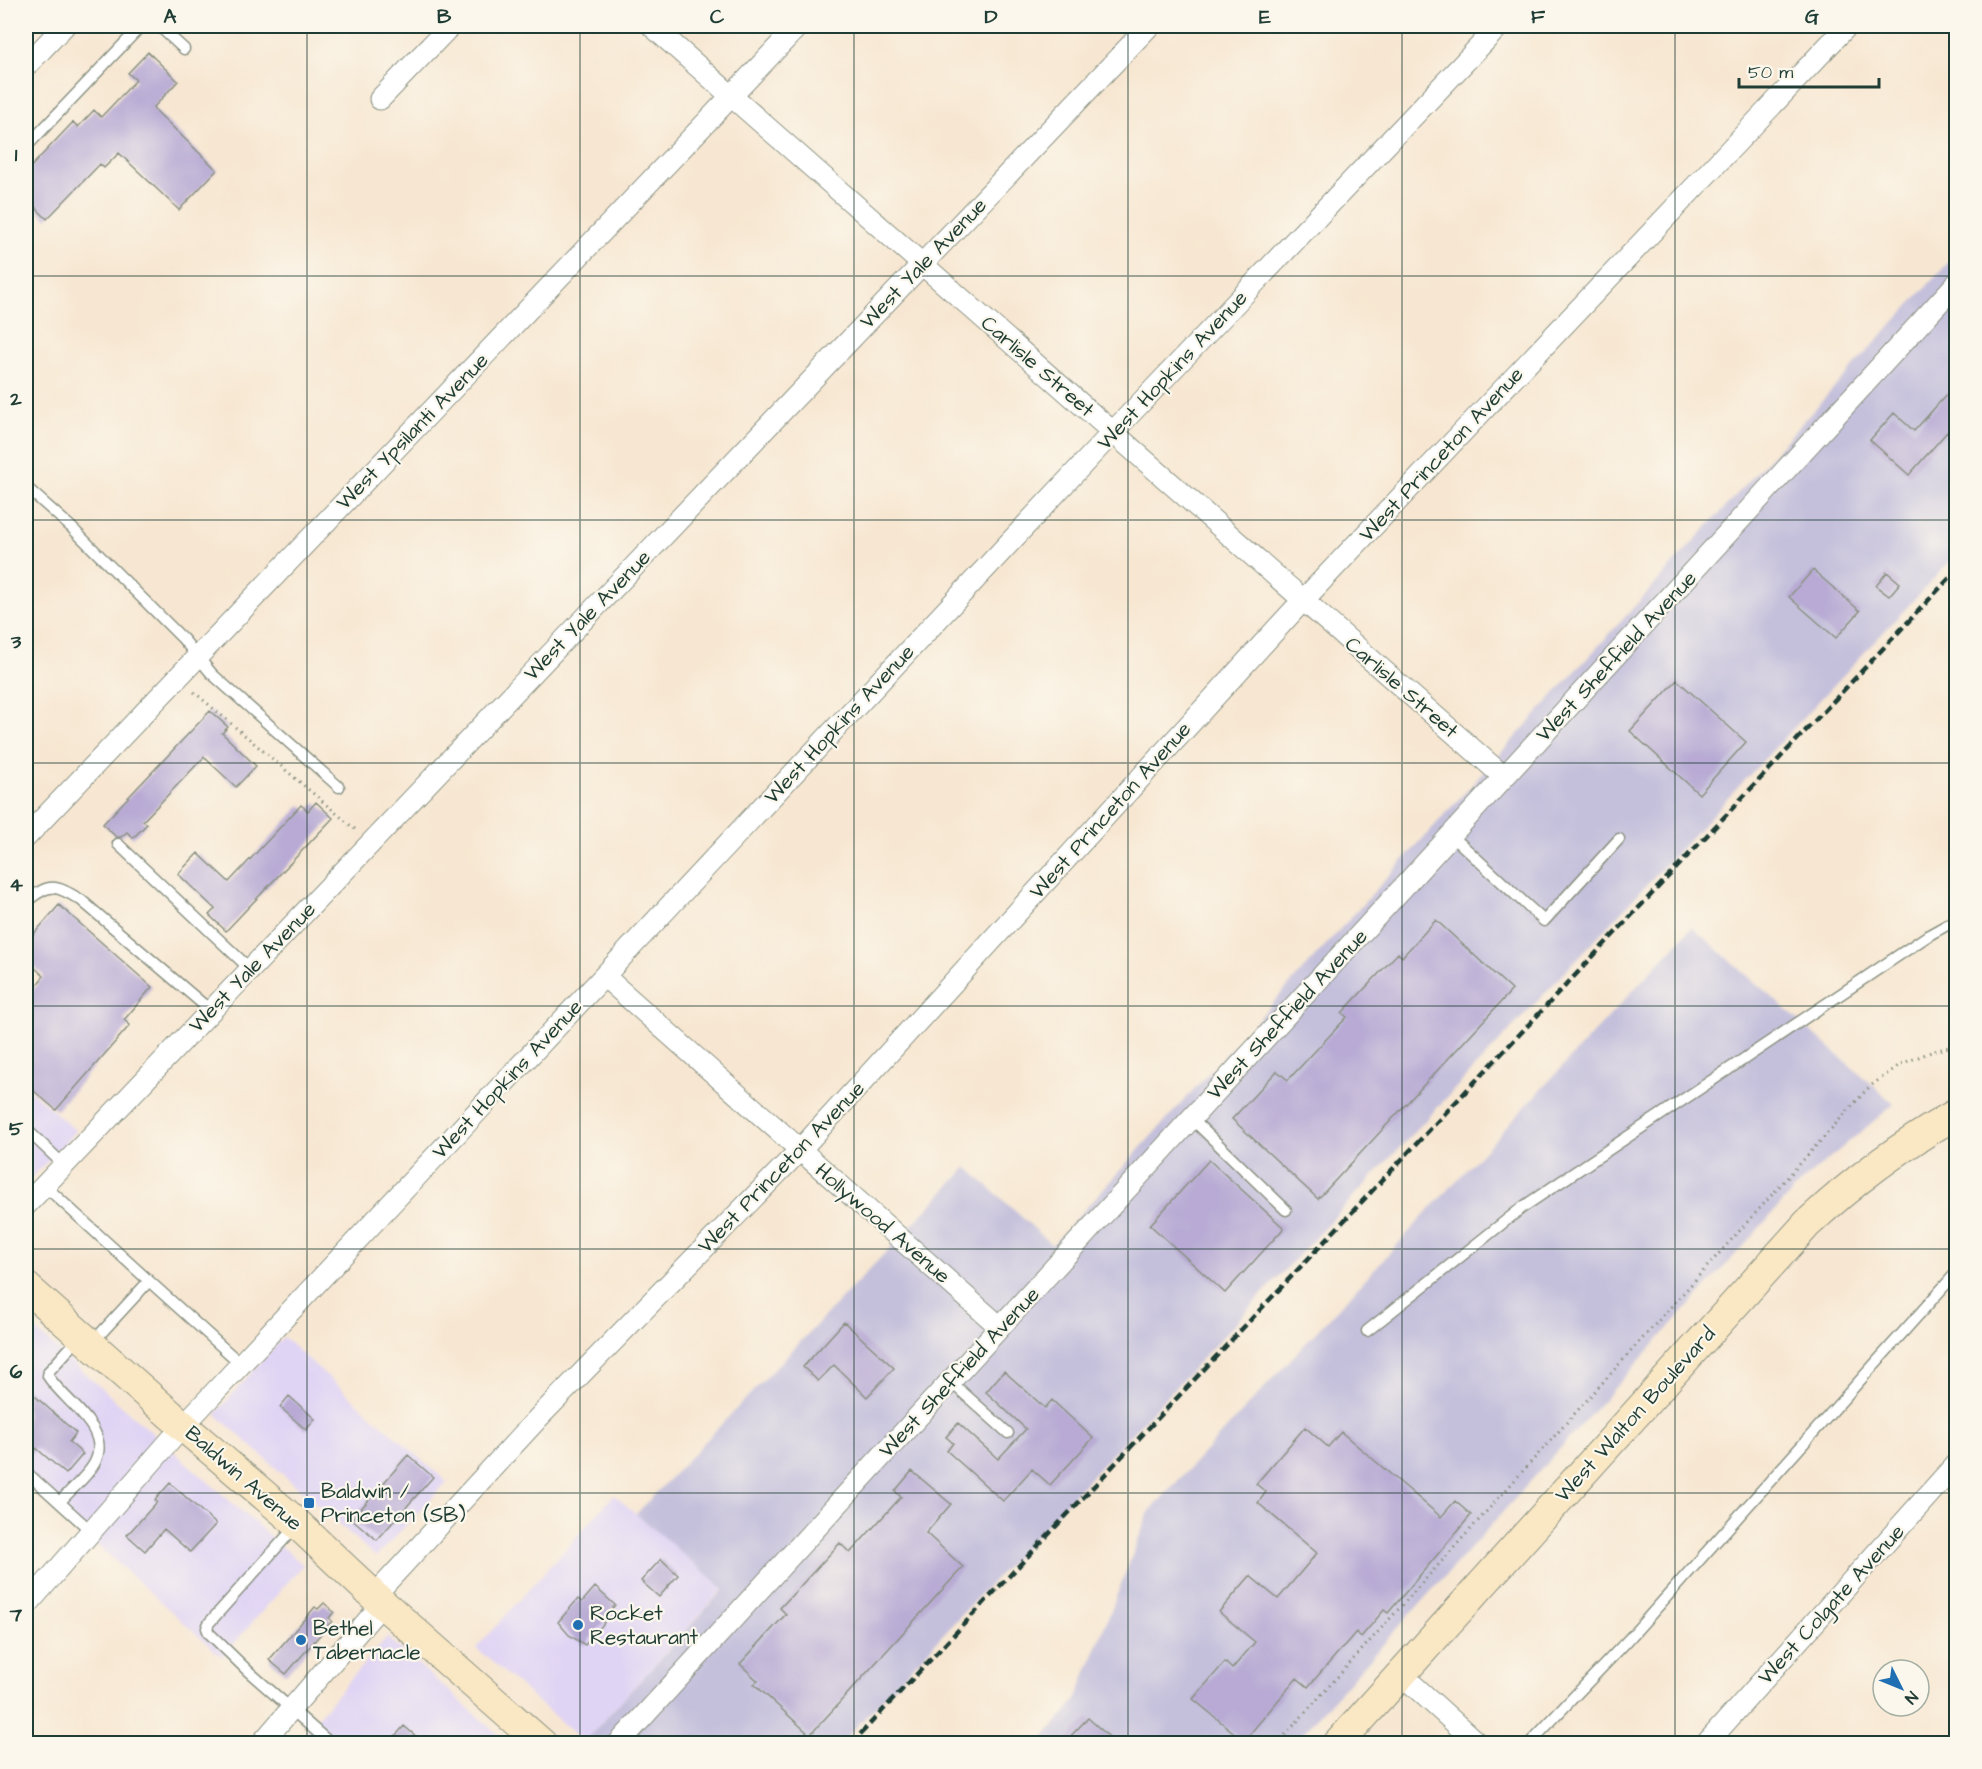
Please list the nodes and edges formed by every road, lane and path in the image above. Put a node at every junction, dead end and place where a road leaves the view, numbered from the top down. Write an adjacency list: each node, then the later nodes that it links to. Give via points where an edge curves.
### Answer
1 (64, 26): 11 (street)
2 (141, 26): 14 (lane)
3 (159, 26): 10 (lane)
4 (450, 26): 13 (street)
5 (652, 26): 12 (street, Carlisle Street)
6 (798, 26): 12 (street, West Ypsilanti Avenue)
7 (1149, 26): 15 (street, West Yale Avenue)
8 (1499, 26): 17 (street, West Hopkins Avenue)
9 (1847, 26): 19 (street, West Princeton Avenue)
10 (184, 49)
11 (26, 66)
12 (731, 95): 15 (street, Carlisle Street); 20 (street, West Ypsilanti Avenue)
13 (380, 99)
14 (26, 147)
15 (922, 264): 17 (street, Carlisle Street); 31 (street, West Yale Avenue)
16 (1956, 284): 22 (street, West Sheffield Avenue)
17 (1113, 432): 19 (street, Carlisle Street); 32 (street, West Hopkins Avenue)
18 (26, 487): 20 (lane)
19 (1303, 600): 22 (street, Carlisle Street); 38 (street, West Princeton Avenue)
20 (198, 656): 23 (lane, via 212,674); 25 (street, West Ypsilanti Avenue)
21 (194, 692): 24 (path)
22 (1504, 777): 26 (street, West Sheffield Avenue)
23 (339, 787)
24 (356, 830)
25 (26, 835)
26 (1451, 835): 27 (lane, via 1544,921); 36 (street, West Sheffield Avenue)
27 (1619, 839)
28 (118, 844): 31 (lane)
29 (26, 902): 33 (lane, via 40,890 59,887 81,900)
30 (1956, 923): 47 (lane, via 1929,935 1523,1208)
31 (250, 969): 33 (street, West Yale Avenue)
32 (603, 976): 38 (street, Hollywood Avenue); 49 (street, West Hopkins Avenue)
33 (210, 1011): 39 (street, West Yale Avenue)
34 (1956, 1045): 66 (path, via 1901,1064 1869,1087)
35 (1956, 1114): 60 (main road, West Walton Boulevard, via 1885,1159 1807,1224)
36 (1191, 1118): 42 (lane); 46 (street, West Sheffield Avenue)
37 (26, 1129): 39 (lane)
38 (800, 1150): 46 (street, Hollywood Avenue); 58 (street, West Princeton Avenue, via 541,1415)
39 (64, 1164): 40 (street, West Yale Avenue)
40 (44, 1185): 41 (street, West Yale Avenue); 44 (lane)
41 (26, 1205)
42 (1286, 1210)
43 (1956, 1273): 69 (lane, via 1628,1640)
44 (149, 1281): 48 (lane); 49 (lane)
45 (26, 1287): 48 (main road, Baldwin Avenue)
46 (1000, 1327): 50 (street, West Sheffield Avenue)
47 (1367, 1330)
48 (86, 1340): 51 (main road, Baldwin Avenue); 55 (lane, via 48,1376 93,1427 98,1439 93,1465)
49 (241, 1364): 51 (street, West Hopkins Avenue)
50 (950, 1381): 52 (lane); 65 (street, West Sheffield Avenue)
51 (183, 1426): 56 (main road, Baldwin Avenue); 57 (street, West Hopkins Avenue)
52 (1008, 1433)
53 (1956, 1464): 70 (street, West Colgate Avenue)
54 (26, 1472): 55 (lane)
55 (60, 1502): 57 (lane)
56 (297, 1524): 58 (main road, Baldwin Avenue); 61 (lane, via 207,1628)
57 (91, 1531): 59 (street, West Hopkins Avenue)
58 (379, 1600): 61 (street, West Princeton Avenue); 64 (main road, Baldwin Avenue)
59 (26, 1606)
60 (1401, 1674): 67 (main road, West Walton Boulevard); 68 (street)
61 (291, 1708): 62 (street, West Princeton Avenue); 63 (lane)
62 (261, 1743)
63 (331, 1743)
64 (542, 1743)
65 (618, 1743)
66 (1277, 1743)
67 (1338, 1743)
68 (1479, 1743)
69 (1529, 1743)
70 (1706, 1743)

